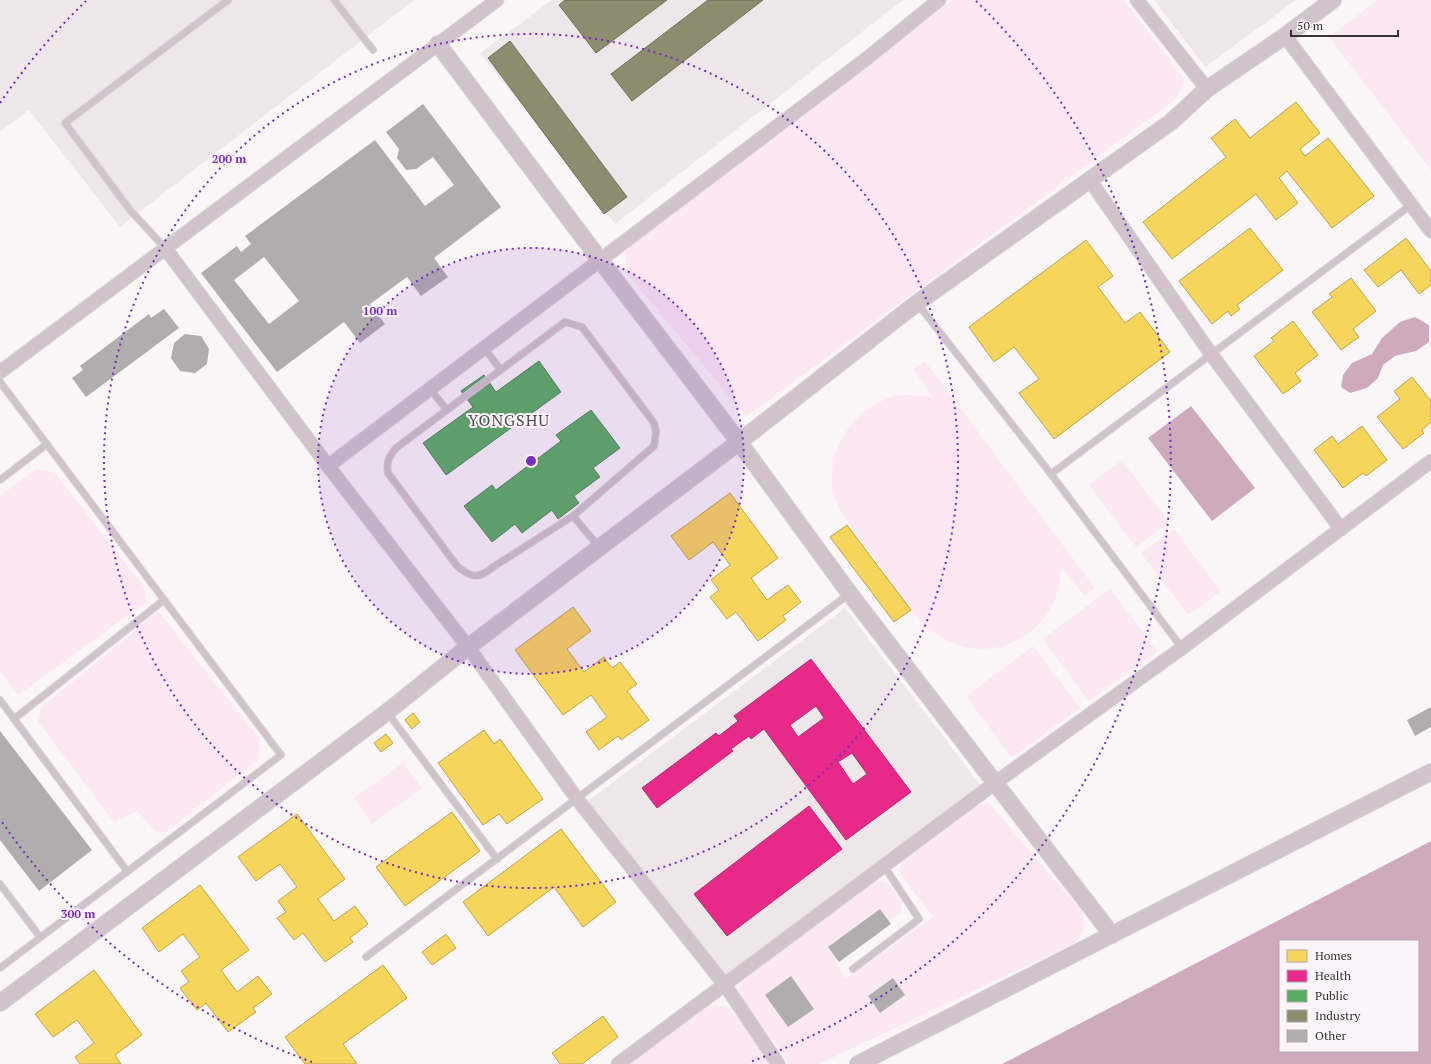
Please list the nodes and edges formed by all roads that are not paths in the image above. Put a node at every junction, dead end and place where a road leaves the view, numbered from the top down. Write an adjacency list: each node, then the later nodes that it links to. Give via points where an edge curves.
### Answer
1 (228, 0): 14 (lane, via 65,123 130,210)
2 (334, 0): 9 (lane)
3 (939, 0): 15 (street, via 866,59)
4 (1137, 0): 10 (street)
5 (1333, 0): 7 (street)
6 (493, 1): 8 (street)
7 (1285, 36): 10 (street); 12 (street)
8 (438, 44): 14 (street); 15 (street)
9 (372, 50)
10 (1207, 89): 11 (street, via 1171,122)
11 (1089, 179): 16 (street); 18 (street)
12 (1411, 205): 13 (street); 18 (lane)
13 (1431, 231)
14 (165, 248): 20 (street); 27 (street)
15 (600, 260): 17 (street); 24 (street)
16 (917, 303): 24 (street); 28 (lane)
17 (484, 348): 19 (lane); 22 (street)
18 (1211, 354): 28 (lane); 31 (street)
19 (501, 370): 23 (lane); 30 (lane, via 565,322 582,327 654,423 654,446)
20 (0, 372)
21 (0, 382): 25 (lane)
22 (430, 389): 23 (lane); 27 (street)
23 (447, 410): 30 (lane, via 396,448 389,456 388,474 464,572 474,576 485,573)
24 (739, 442): 32 (street); 33 (street)
25 (47, 444): 29 (lane); 34 (lane)
26 (1431, 461): 31 (street)
27 (328, 466): 35 (street)
28 (1051, 474): 36 (lane)
29 (0, 480)
30 (573, 516): 32 (lane)
31 (1340, 529): 36 (street)
32 (599, 547): 35 (street)
33 (850, 594): 41 (street); 42 (lane)
34 (164, 600): 39 (lane); 45 (lane, via 281,755)
35 (468, 647): 38 (street); 42 (street)
36 (1182, 648): 41 (street)
37 (0, 700): 39 (lane)
38 (387, 712): 43 (lane); 53 (street)
39 (14, 718): 45 (lane)
40 (1431, 772): 47 (street)
41 (995, 783): 44 (street); 47 (street)
42 (578, 799): 43 (lane); 52 (street)
43 (497, 859): 49 (lane)
44 (884, 866): 51 (lane, via 919,919); 52 (street)
45 (127, 871): 48 (lane)
46 (0, 884): 48 (lane)
47 (1112, 935): 56 (street)
48 (40, 937): 50 (lane)
49 (366, 957)
50 (0, 968)
51 (853, 969)
52 (725, 985): 54 (street); 55 (street)
53 (0, 1003)
54 (618, 1064)
55 (778, 1064)
56 (858, 1064)

